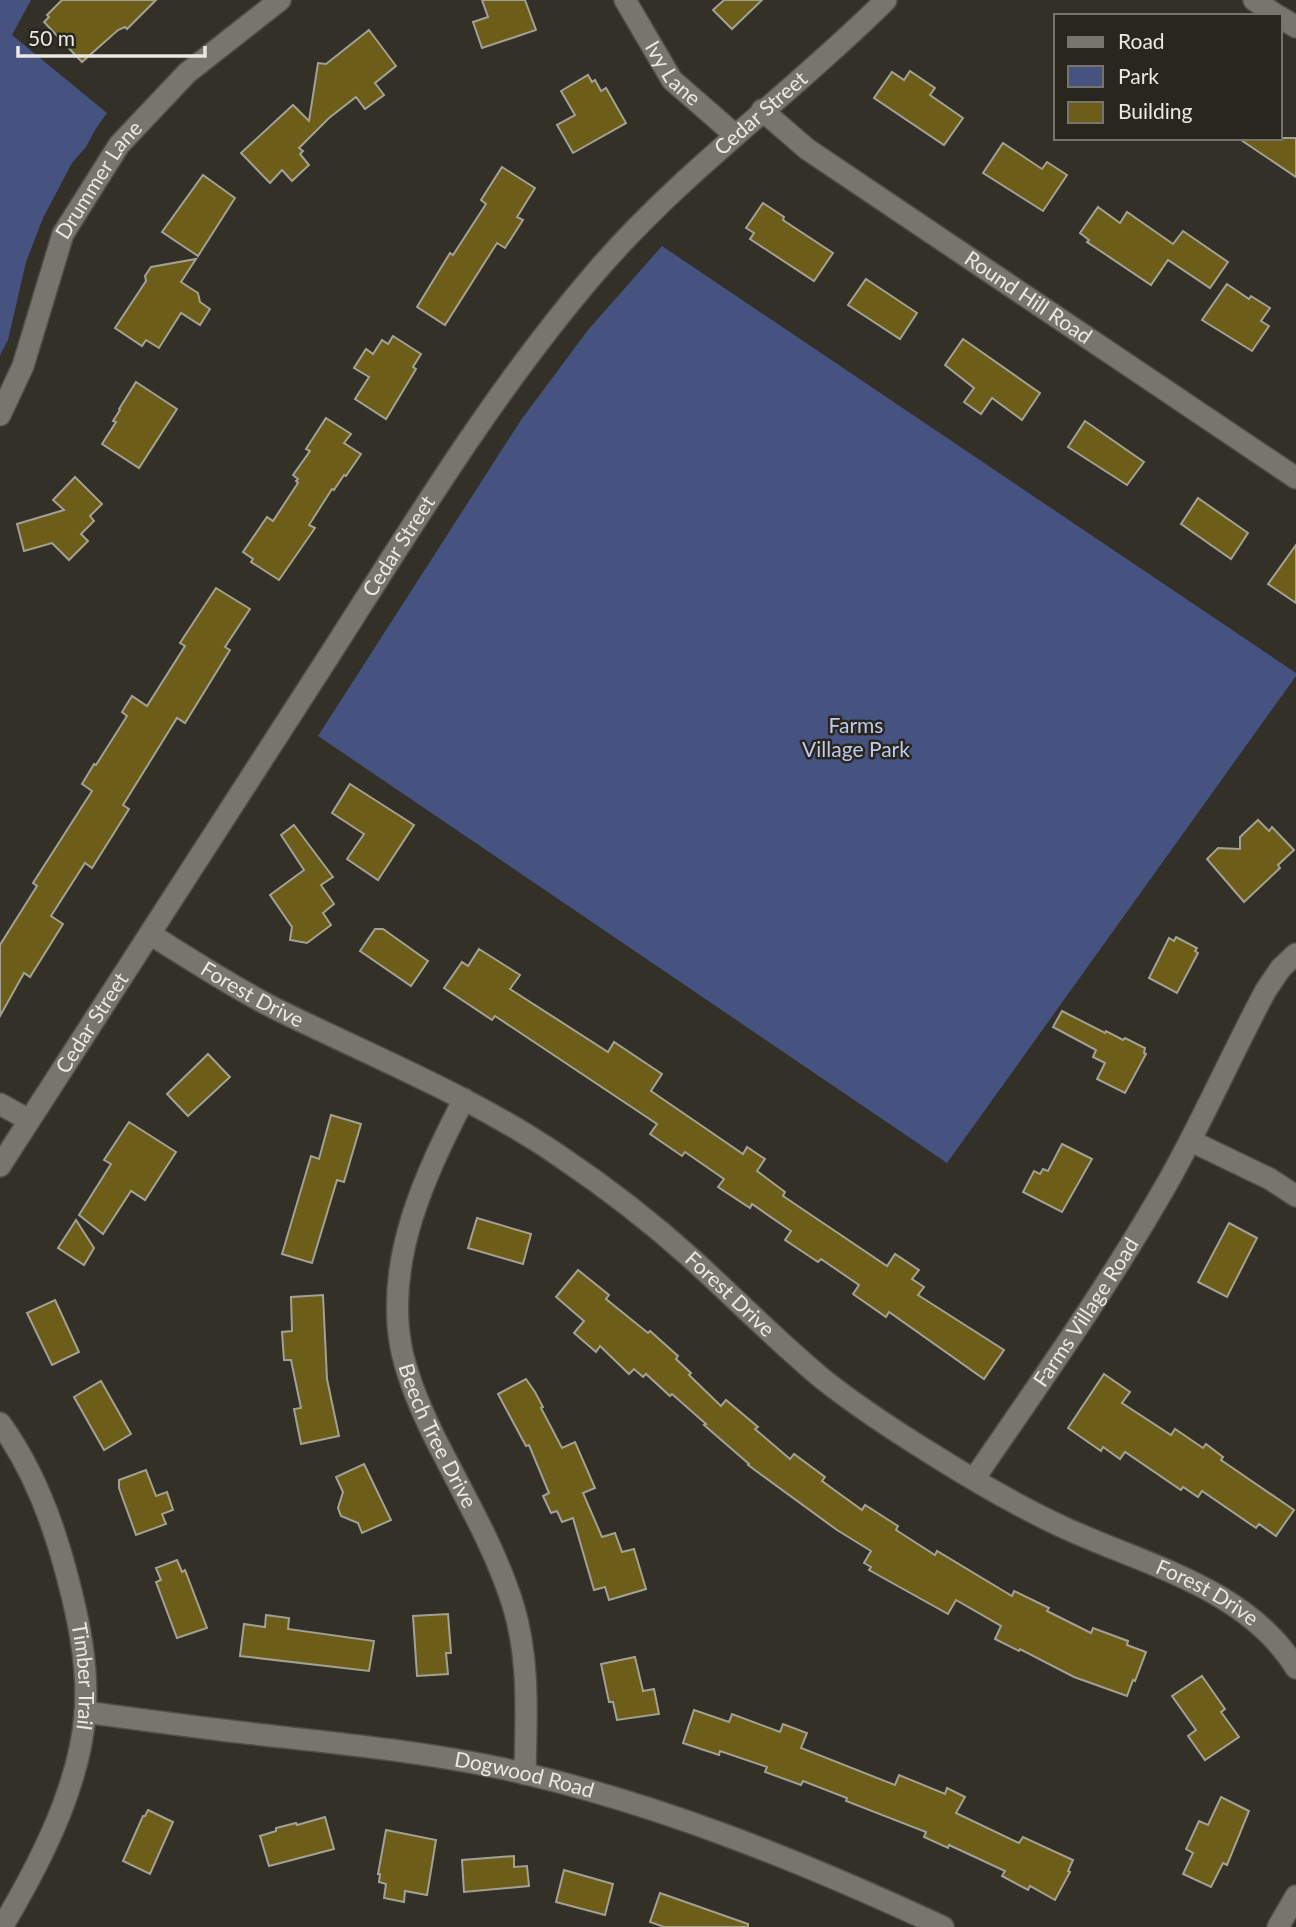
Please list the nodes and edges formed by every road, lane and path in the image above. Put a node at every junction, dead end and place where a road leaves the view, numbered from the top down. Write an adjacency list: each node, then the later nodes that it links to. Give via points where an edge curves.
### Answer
1 (280, 0): 8 (street, Drummer Lane, via 187,73 119,145 63,234 23,366)
2 (625, 0): 7 (street, Ivy Lane, via 672,80)
3 (886, 0): 6 (street, Cedar Street)
4 (1254, 0): 5 (street)
5 (1276, 14)
6 (762, 110): 7 (street, Cedar Street); 9 (street, Round Hill Road, via 807,149)
7 (734, 134): 10 (street, Cedar Street, via 615,251 517,368)
8 (0, 415)
9 (1296, 478)
10 (150, 933): 12 (street, Forest Drive, via 271,1006); 14 (street, Cedar Street)
11 (1296, 954): 15 (street, Farms Village Road, via 1266,990)
12 (464, 1099): 19 (street, Forest Drive, via 537,1141 602,1187 667,1237 824,1380); 22 (street, Beech Tree Drive, via 411,1220 400,1272 399,1329 417,1399 482,1529 513,1604 525,1672)
13 (0, 1104): 14 (street)
14 (29, 1120): 16 (street, Cedar Street)
15 (1191, 1141): 17 (street); 19 (street, Farms Village Road, via 1105,1286)
16 (0, 1166)
17 (1296, 1196)
18 (0, 1423): 21 (street, Timber Trail, via 34,1479 58,1543 81,1636)
19 (974, 1479): 20 (street, Forest Drive, via 1062,1527 1239,1608 1270,1633)
20 (1296, 1668)
21 (85, 1713): 22 (street, Dogwood Road, via 390,1749); 24 (street, Timber Trail, via 79,1753 59,1813)
22 (525, 1774): 25 (street, Dogwood Road, via 728,1837 819,1871)
23 (1296, 1896): 26 (street)
24 (2, 1927)
25 (943, 1927)
26 (1278, 1927)

